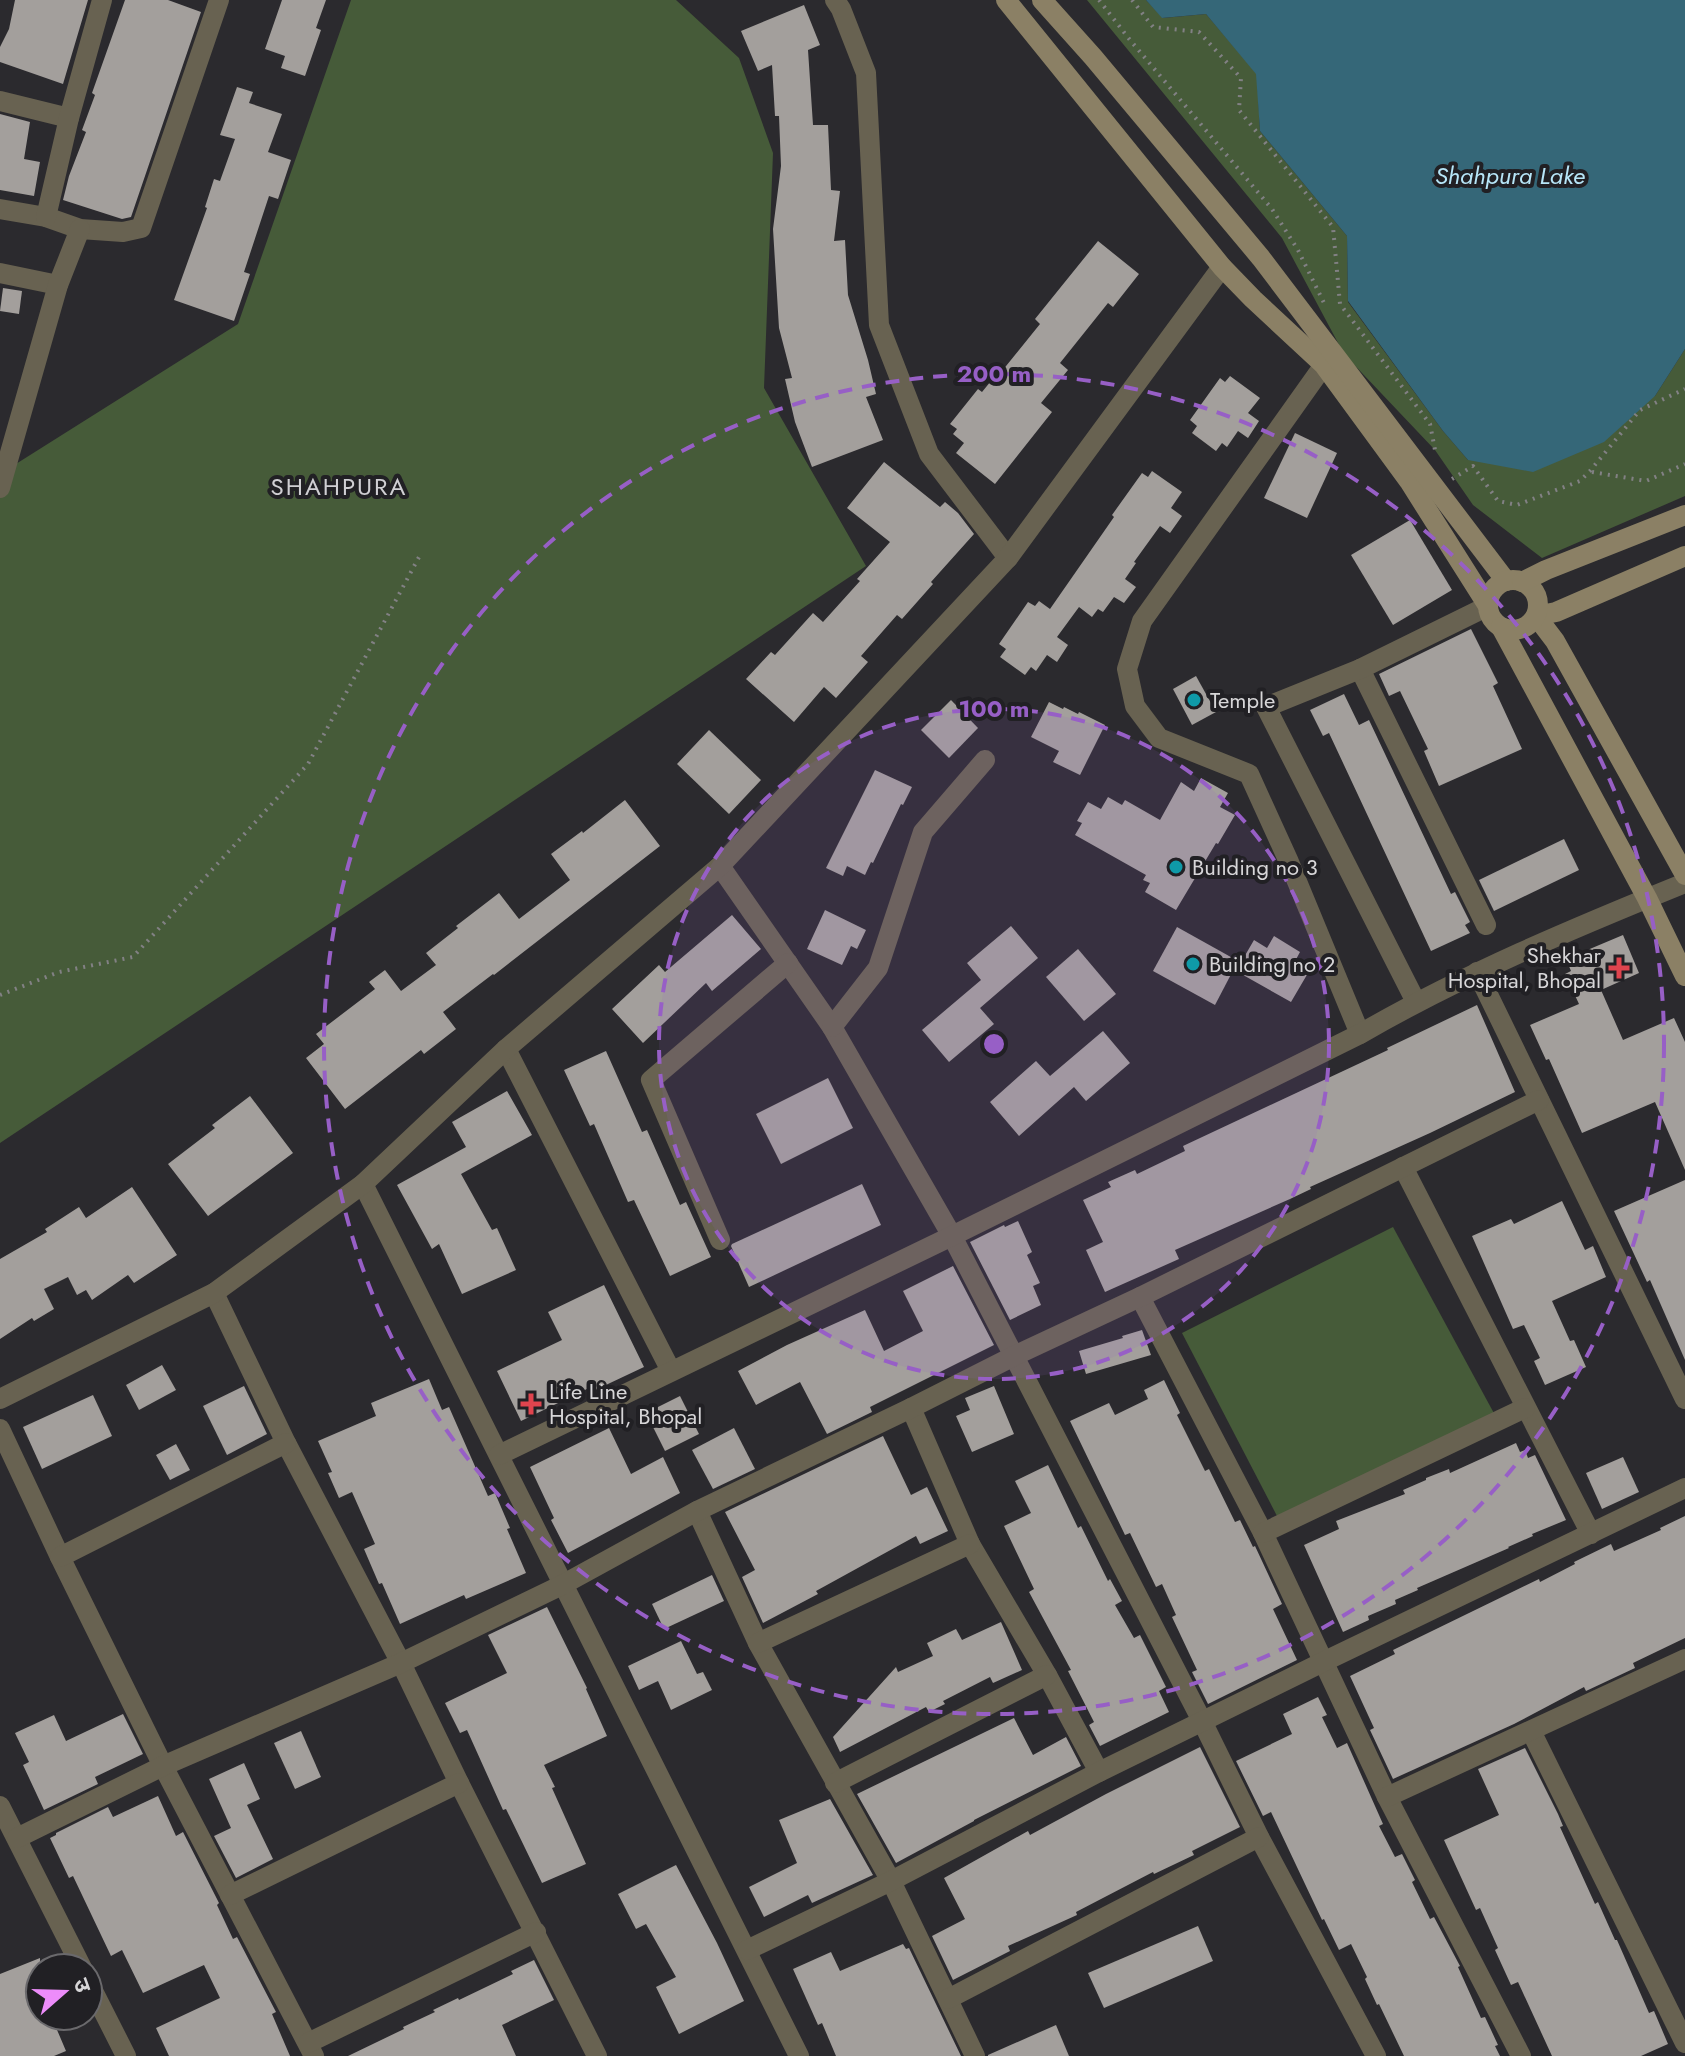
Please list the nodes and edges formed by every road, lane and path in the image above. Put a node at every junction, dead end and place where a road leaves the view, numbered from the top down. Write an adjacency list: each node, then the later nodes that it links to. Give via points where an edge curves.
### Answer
1 (102, 0): 9 (street)
2 (219, 0): 12 (street, via 141,228)
3 (835, 0): 29 (street, via 866,73 879,325 929,454)
4 (1006, 0): 13 (street)
5 (1042, 0): 30 (street, via 1261,258)
6 (1099, 0): 16 (path, via 1272,209)
7 (1132, 0): 20 (path, via 1153,27 1199,32 1241,78 1239,110 1333,227 1340,304 1430,424)
8 (0, 101): 9 (street)
9 (69, 118): 11 (street)
10 (0, 209): 11 (street)
11 (46, 217): 12 (street)
12 (80, 229): 15 (street)
13 (1222, 267): 17 (street); 29 (street)
14 (0, 273): 15 (street)
15 (58, 285): 25 (street)
16 (1326, 307)
17 (1324, 365): 31 (street, via 1409,481); 47 (street, via 1142,621 1127,669 1135,706 1159,738 1249,774)
18 (1685, 389): 24 (path, via 1640,410)
19 (1426, 439): 20 (path)
20 (1435, 450): 21 (path)
21 (1441, 460)
22 (1685, 464): 24 (path, via 1646,481)
23 (1446, 469): 24 (path, via 1452,479 1473,466 1498,501 1517,505 1580,481)
24 (1590, 471)
25 (0, 488)
26 (1685, 515): 30 (street)
27 (1685, 556): 32 (street)
28 (419, 557): 44 (path, via 308,764 133,957 59,972)
29 (1008, 558): 36 (street)
30 (1514, 581): 31 (street, via 1498,585); 32 (street, via 1530,586 1538,600)
31 (1488, 606): 33 (street); 34 (street)
32 (1536, 616): 33 (street, via 1524,628); 37 (street, via 1555,641)
33 (1501, 627): 39 (street)
34 (1360, 669): 40 (street); 45 (street, via 1266,707)
35 (985, 760): 46 (street, via 923,832 878,968)
36 (720, 866): 41 (street); 48 (street)
37 (1685, 875)
38 (1685, 883): 39 (street)
39 (1647, 898): 42 (street); 43 (street)
40 (1486, 925)
41 (788, 963): 46 (street); 53 (street, via 651,1080)
42 (1477, 972): 45 (street); 49 (street)
43 (1685, 976)
44 (0, 995)
45 (1416, 1002): 47 (street)
46 (832, 1027): 52 (street)
47 (1360, 1034): 52 (street)
48 (506, 1049): 51 (street); 57 (street)
49 (1539, 1100): 50 (street); 59 (street)
50 (1403, 1167): 55 (street); 61 (street)
51 (363, 1184): 54 (street); 64 (street)
52 (952, 1236): 56 (street); 57 (street)
53 (720, 1240)
54 (214, 1293): 58 (street); 63 (street)
55 (1140, 1297): 56 (street); 67 (street)
56 (1014, 1356): 60 (street); 77 (street)
57 (671, 1371): 64 (street)
58 (0, 1399)
59 (1685, 1399)
60 (911, 1408): 66 (street); 69 (street)
61 (1525, 1408): 67 (street); 68 (street)
62 (0, 1429): 70 (street)
63 (286, 1443): 70 (street); 75 (street)
64 (499, 1455): 71 (street)
65 (1685, 1488): 68 (street)
66 (697, 1511): 71 (street); 72 (street)
67 (1263, 1533): 74 (street)
68 (1591, 1534): 74 (street)
69 (970, 1544): 72 (street); 76 (street)
70 (60, 1557): 79 (street)
71 (562, 1585): 75 (street); 90 (street)
72 (758, 1643): 82 (street)
73 (1685, 1659): 78 (street)
74 (1323, 1662): 77 (street); 83 (street)
75 (401, 1663): 79 (street); 81 (street)
76 (1047, 1675): 80 (street); 82 (street)
77 (1202, 1721): 80 (street); 85 (street)
78 (1531, 1731): 83 (street); 94 (street)
79 (163, 1766): 86 (street); 88 (street)
80 (1099, 1772): 87 (street)
81 (459, 1783): 88 (street); 89 (street)
82 (835, 1783): 87 (street)
83 (1387, 1797): 102 (street)
84 (0, 1806): 86 (street)
85 (1259, 1837): 92 (street); 98 (street)
86 (17, 1838): 91 (street)
87 (891, 1881): 90 (street); 92 (street)
88 (230, 1895): 95 (street)
89 (536, 1932): 95 (street); 97 (street)
90 (747, 1950): 100 (street)
91 (74, 1952)
92 (948, 1999): 101 (street)
93 (104, 2013): 99 (street)
94 (1685, 2043)
95 (311, 2050)
96 (1685, 2051): 103 (street)
97 (591, 2054)
98 (1372, 2054)
99 (126, 2056)
100 (799, 2056)
101 (975, 2056)
102 (1521, 2056)
103 (1674, 2056)

